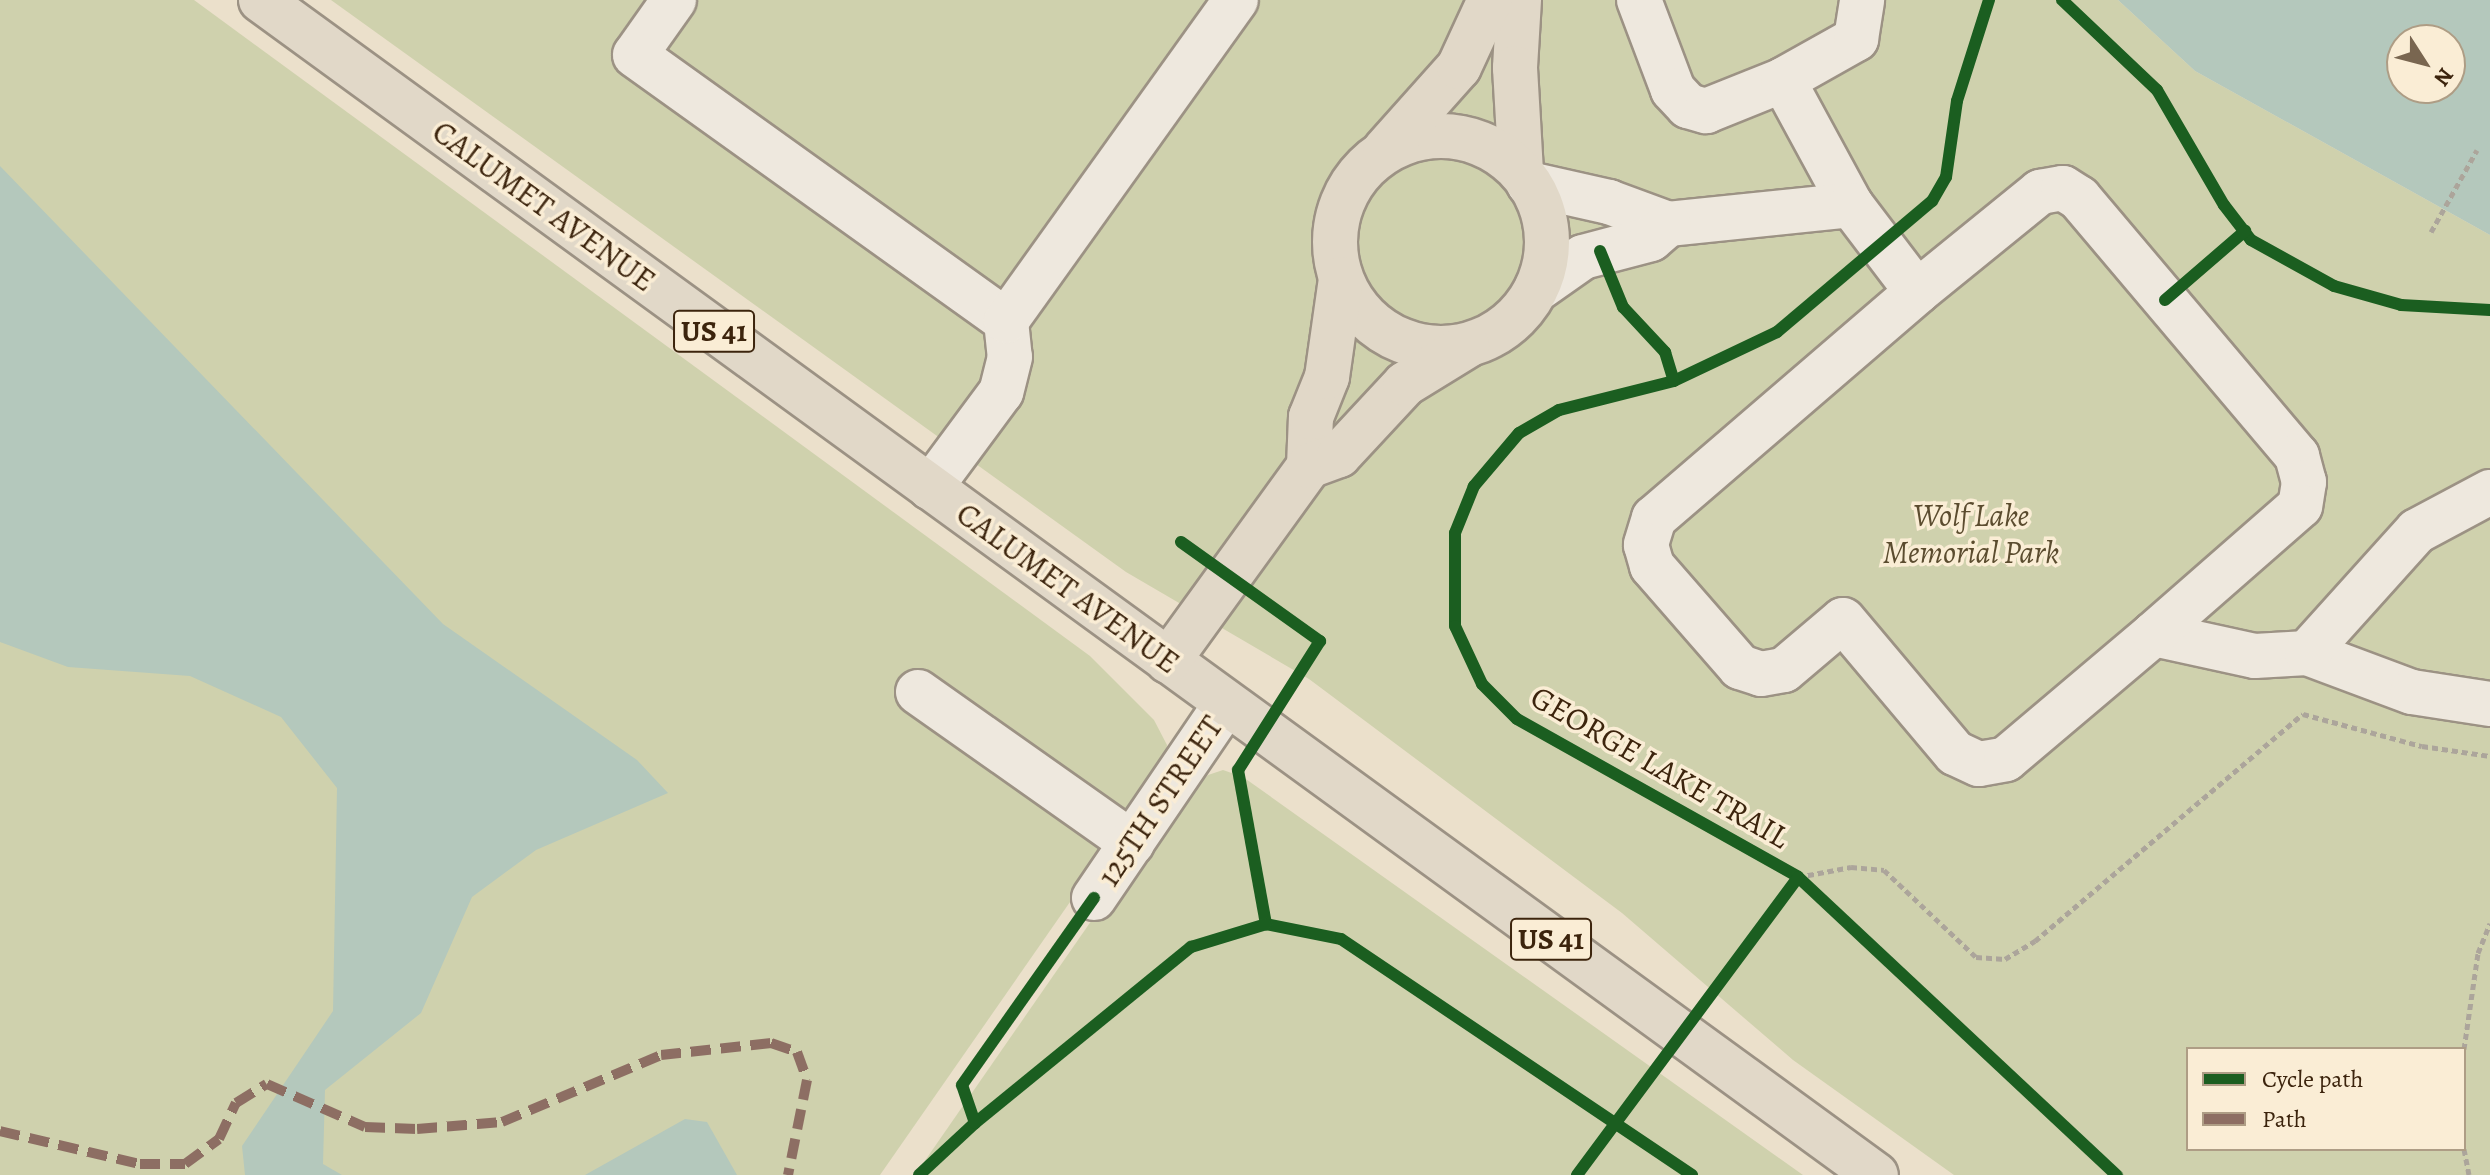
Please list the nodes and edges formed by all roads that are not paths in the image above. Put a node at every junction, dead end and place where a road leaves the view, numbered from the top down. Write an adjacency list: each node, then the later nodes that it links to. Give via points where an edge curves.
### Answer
1 (261, 0): 19 (main road, CALUMET AVENUE / US 41)
2 (674, 0): 16 (lane, via 635,55)
3 (1236, 0): 16 (lane)
4 (1490, 0): 9 (main road, via 1459,67)
5 (1519, 0): 10 (main road, via 1515,68)
6 (1639, 0): 8 (lane, via 1673,90 1688,106 1706,111)
7 (1862, 0): 8 (lane, via 1856,39)
8 (1783, 80): 11 (lane)
9 (1381, 154): 10 (main road, via 1439,136 1498,152); 13 (main road, via 1355,179 1340,210 1334,244)
10 (1525, 178): 12 (lane); 14 (main road, via 1547,229)
11 (1851, 205): 12 (lane); 15 (lane)
12 (1668, 224): 14 (lane, via 1651,239 1583,257)
13 (1341, 279): 17 (main road, via 1367,318 1407,344); 18 (main road, via 1327,377 1311,417)
14 (1536, 290): 17 (main road, via 1519,315)
15 (1917, 292): 21 (lane, via 2040,192 2063,188 2079,198 2297,456 2304,482 2300,506); 21 (lane, via 1654,518 1646,545 1652,566 1740,667 1761,674 1784,670 1843,620 1955,753 1979,764 2006,759)
16 (1006, 321): 19 (lane, via 1010,357 1001,392)
17 (1470, 345): 18 (main road, via 1405,384 1339,455)
18 (1309, 466): 23 (main road)
19 (930, 488): 23 (main road, CALUMET AVENUE / US 41)
20 (2490, 492): 22 (lane, via 2417,531)
21 (2154, 634): 22 (lane, via 2255,656)
22 (2307, 653): 26 (lane, via 2412,692)
23 (1168, 661): 25 (main road, CALUMET AVENUE / US 41)
24 (918, 692): 27 (lane)
25 (1226, 704): 27 (lane, 125TH STREET); 29 (main road, CALUMET AVENUE / US 41)
26 (2490, 704)
27 (1132, 843): 28 (lane, 125TH STREET)
28 (1094, 898)
29 (1876, 1175)

